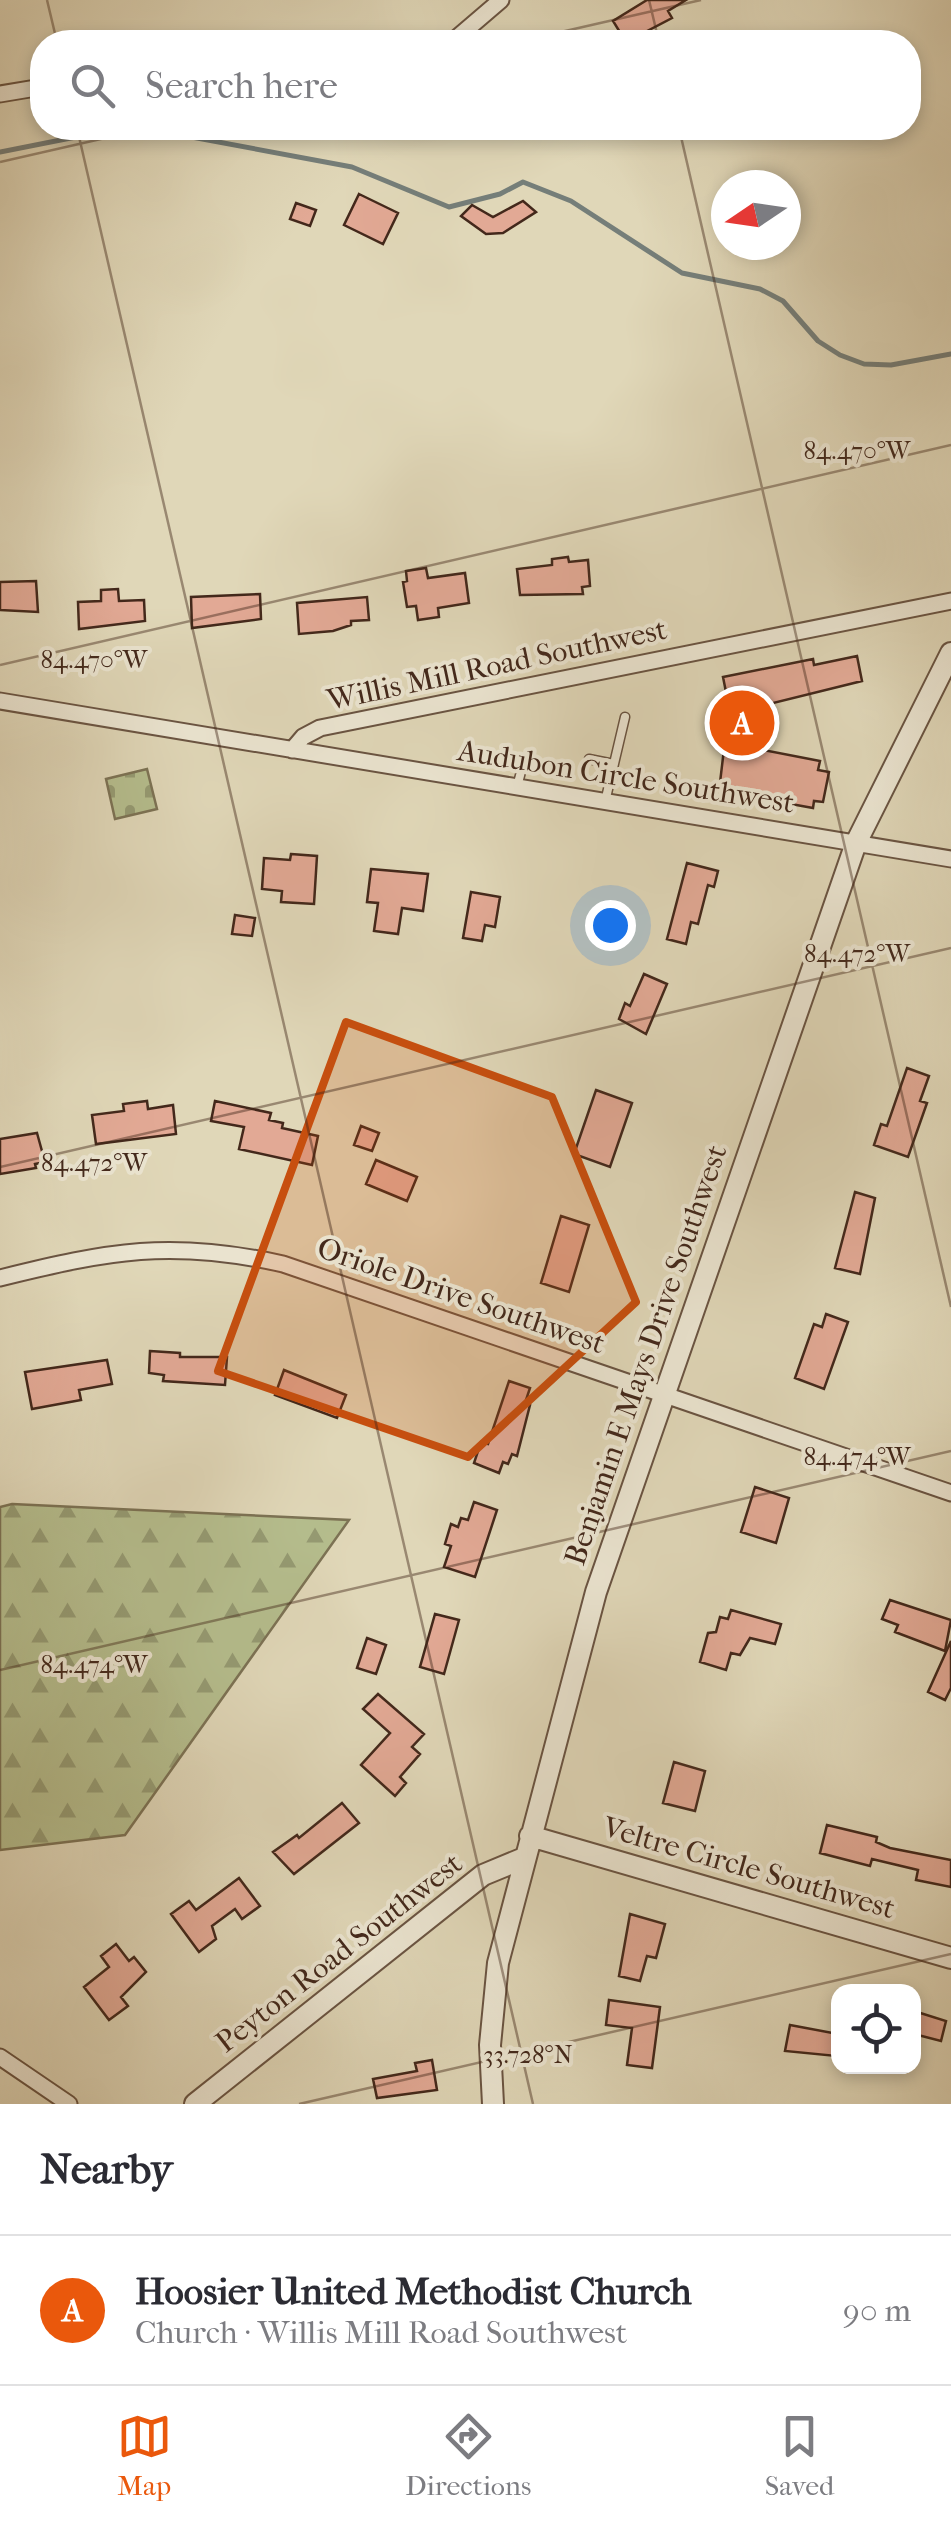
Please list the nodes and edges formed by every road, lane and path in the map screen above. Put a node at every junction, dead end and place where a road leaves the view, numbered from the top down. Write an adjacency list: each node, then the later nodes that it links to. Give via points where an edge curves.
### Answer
1 (501, 0): 2 (street)
2 (466, 30)
3 (30, 90): 4 (street)
4 (0, 94)
5 (951, 601): 9 (street, Willis Mill Road Southwest, via 320,728)
6 (951, 653): 15 (street, Benjamin E Mays Drive Southwest)
7 (0, 701): 9 (street)
8 (625, 717): 12 (lane)
9 (292, 750): 13 (street, Audubon Circle Southwest)
10 (590, 759): 12 (lane)
11 (524, 764): 13 (lane)
12 (614, 764): 14 (lane)
13 (517, 787): 14 (street, Audubon Circle Southwest)
14 (605, 802): 15 (street, Audubon Circle Southwest)
15 (856, 843): 16 (street, Audubon Circle Southwest); 18 (street, Benjamin E Mays Drive Southwest)
16 (951, 859)
17 (0, 1278): 18 (street, Oriole Drive Southwest, via 132,1250 224,1251 283,1264)
18 (663, 1394): 19 (street, Oriole Drive Southwest); 20 (street, Benjamin E Mays Drive Southwest, via 596,1592)
19 (951, 1493)
20 (530, 1836): 21 (street, Benjamin E Mays Drive Southwest); 22 (street, Veltre Circle Southwest)
21 (524, 1858): 25 (street, Peyton Road Southwest, via 483,1875); 26 (street, Benjamin E Mays Drive Southwest, via 498,1962 490,2045)
22 (951, 1958)
23 (0, 2056): 24 (street)
24 (69, 2104)
25 (195, 2104)
26 (493, 2104)

